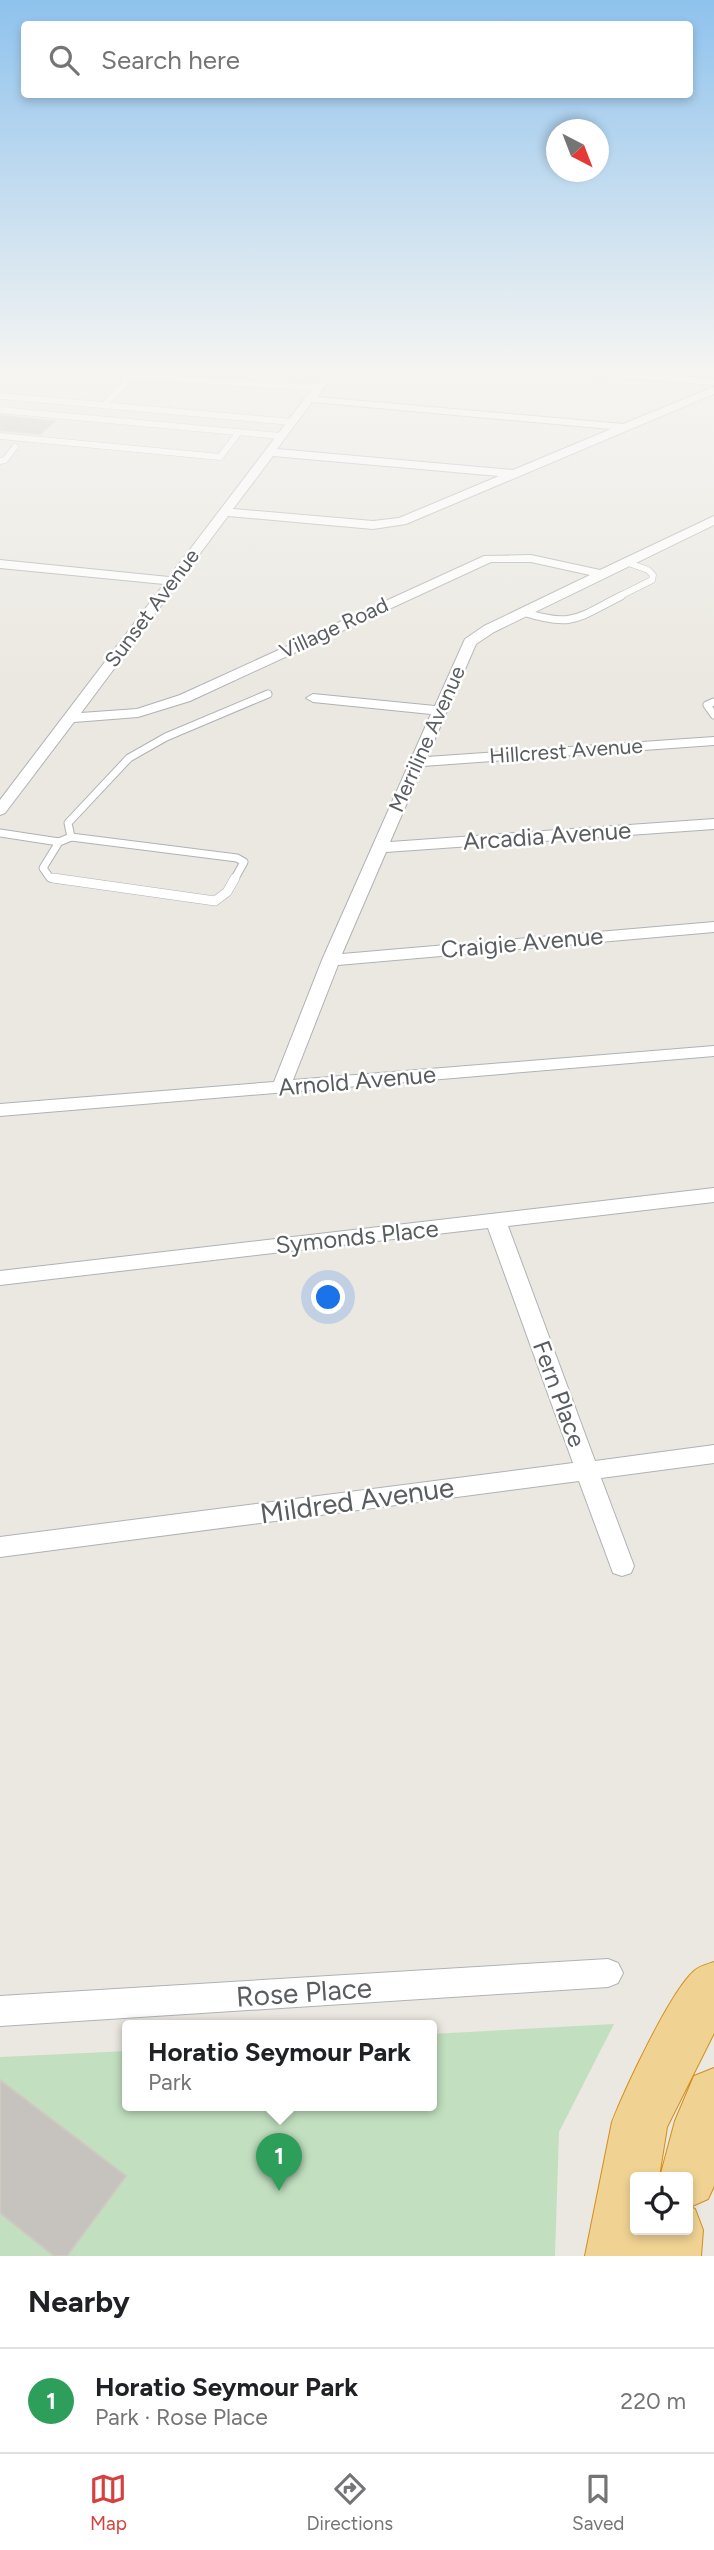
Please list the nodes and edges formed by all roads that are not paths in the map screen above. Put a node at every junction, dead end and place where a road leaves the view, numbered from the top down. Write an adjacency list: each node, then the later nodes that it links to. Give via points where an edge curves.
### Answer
1 (249, 477): 3 (street, Sunset Avenue)
2 (509, 477): 3 (street, via 390,524)
3 (223, 512): 8 (street, Sunset Avenue)
4 (714, 520): 5 (street, Merriline Avenue)
5 (626, 562): 7 (street, Merriline Avenue); 9 (lane, via 648,570 652,580 571,621)
6 (0, 564): 8 (street)
7 (600, 574): 9 (street, Merriline Avenue); 15 (street, Village Road, via 533,559 488,559 185,698 138,713)
8 (171, 581): 15 (street, Sunset Avenue)
9 (523, 612): 13 (street, Merriline Avenue, via 470,642)
10 (268, 694): 23 (lane, via 166,737 129,758 68,823)
11 (313, 698): 13 (street)
12 (714, 702): 14 (lane, via 707,705)
13 (439, 711): 17 (street, Merriline Avenue)
14 (714, 715)
15 (69, 718): 19 (street, Sunset Avenue)
16 (714, 741): 17 (street, Hillcrest Avenue)
17 (417, 762): 25 (street, Merriline Avenue)
18 (0, 782): 19 (street)
19 (20, 785): 20 (street, Sunset Avenue)
20 (0, 810)
21 (714, 824): 25 (street, Arcadia Avenue)
22 (0, 833): 24 (lane)
23 (71, 837): 24 (lane); 24 (lane, via 244,862 227,892 215,901 50,878 43,868)
24 (59, 842)
25 (379, 848): 27 (street, Merriline Avenue)
26 (714, 927): 27 (street, Craigie Avenue)
27 (331, 960): 29 (street, Merriline Avenue)
28 (714, 1051): 29 (street, Arnold Avenue)
29 (281, 1087): 30 (street, Arnold Avenue)
30 (0, 1110)
31 (714, 1195): 32 (street, Symonds Place)
32 (496, 1222): 33 (street, Symonds Place); 35 (street, Fern Place)
33 (0, 1278)
34 (714, 1454): 35 (street, Mildred Avenue)
35 (587, 1469): 36 (street, Mildred Avenue); 37 (street, Fern Place)
36 (0, 1547)
37 (622, 1566)
38 (608, 1973): 40 (street, Rose Place)
39 (714, 1988): 44 (highway, via 694,2015 640,2122)
40 (0, 2011)
41 (714, 2096): 42 (highway)
42 (690, 2172)
43 (673, 2235): 45 (highway)
44 (615, 2256)
45 (671, 2256)

